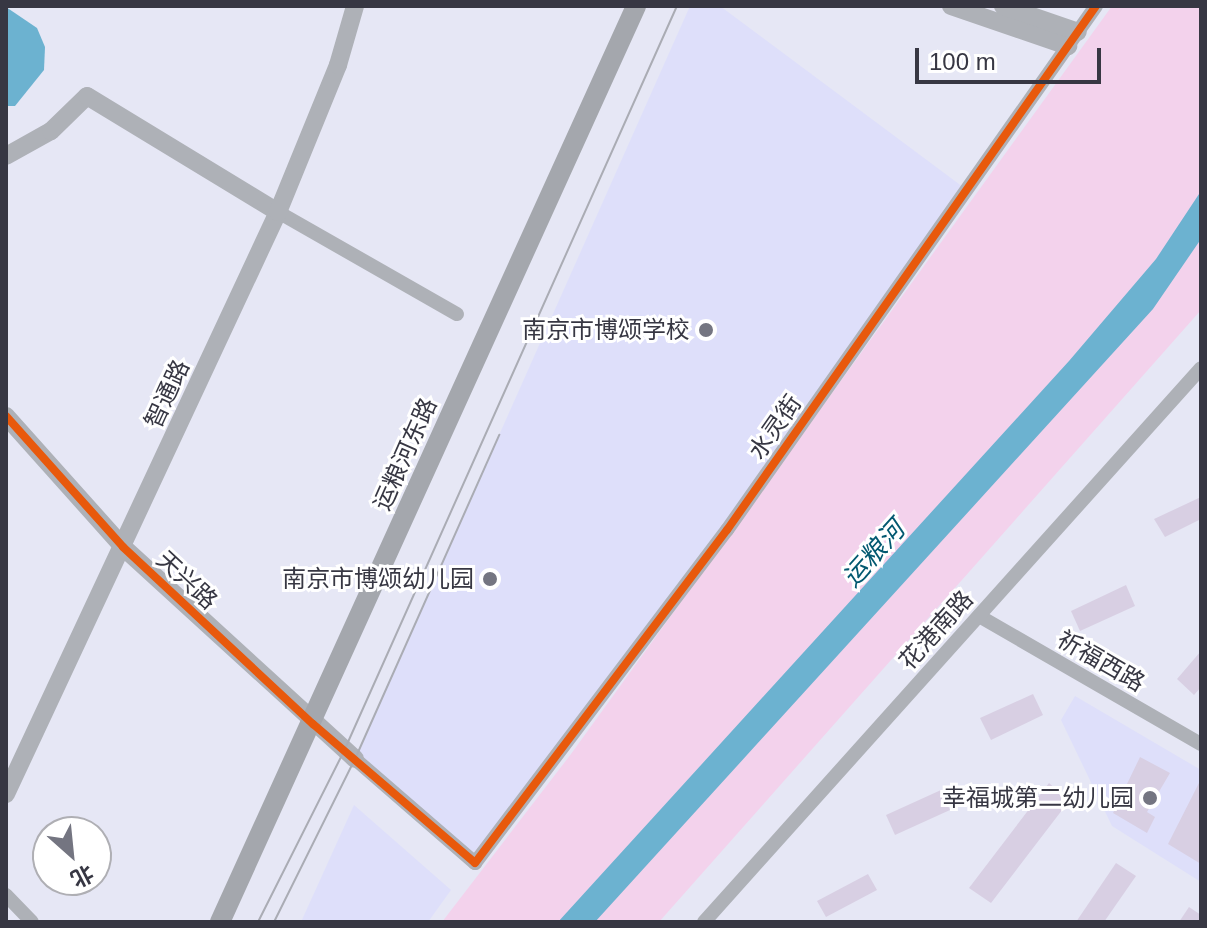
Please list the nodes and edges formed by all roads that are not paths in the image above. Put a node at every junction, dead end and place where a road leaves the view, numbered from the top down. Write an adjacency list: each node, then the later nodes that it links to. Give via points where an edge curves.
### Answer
1 (355, 6): 8 (street, 智通路, via 338,65)
2 (636, 6): 14 (main road, 运粮河东路)
3 (951, 6): 6 (street)
4 (1003, 6): 6 (street)
5 (1096, 6): 6 (street, 水灵街)
6 (1073, 39): 16 (street, 水灵街, via 727,530 475,863)
7 (6, 156): 8 (street, via 51,131 87,96)
8 (278, 212): 9 (street); 12 (street, 智通路)
9 (457, 314)
10 (1201, 368): 13 (street, 花港南路)
11 (6, 416): 12 (street, 天兴路)
12 (123, 547): 14 (street, 天兴路); 17 (street, 智通路)
13 (979, 616): 15 (street, 祈福西路); 21 (street, 花港南路)
14 (313, 724): 16 (street, 天兴路); 20 (main road, 运粮河东路)
15 (1201, 744)
16 (355, 759)
17 (6, 794)
18 (6, 895): 19 (street)
19 (32, 922)
20 (220, 922)
21 (704, 922)

